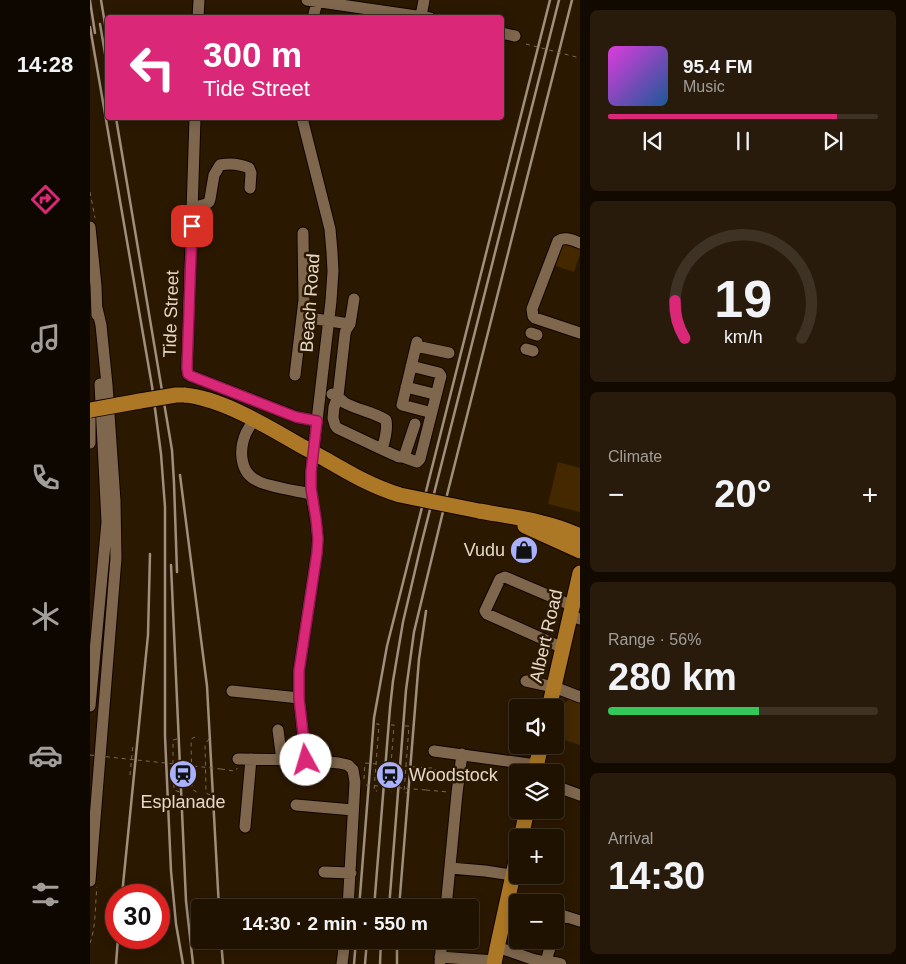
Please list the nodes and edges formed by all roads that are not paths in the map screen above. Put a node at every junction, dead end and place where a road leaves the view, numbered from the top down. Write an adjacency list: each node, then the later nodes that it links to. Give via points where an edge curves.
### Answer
1 (199, 0): 5 (street)
2 (424, 0): 8 (street)
3 (320, 1): 4 (street); 6 (street)
4 (379, 5): 7 (street)
5 (198, 15)
6 (314, 15)
7 (421, 15)
8 (425, 15)
9 (504, 34): 10 (street)
10 (516, 36)
11 (195, 120): 14 (street, Tide Street)
12 (302, 120): 21 (street, Beach Road, via 330,230 333,271)
13 (250, 188): 14 (street, via 249,168 220,165 214,175 208,202)
14 (192, 208): 35 (street, Tide Street, via 188,374 296,417)
15 (90, 227): 19 (street)
16 (303, 233): 20 (street)
17 (580, 243): 23 (street, via 566,238 558,242 532,310 533,316 541,321)
18 (354, 299): 22 (street)
19 (97, 308): 53 (street, via 107,522); 71 (street, via 108,401 116,558)
20 (302, 317): 21 (street); 26 (street)
21 (329, 321): 22 (street); 28 (street, Beach Road)
22 (350, 324): 30 (street, via 345,334)
23 (580, 333)
24 (449, 353): 25 (street, via 416,344)
25 (411, 366): 27 (street); 39 (street, via 441,376 420,459 417,462)
26 (295, 375)
27 (406, 387): 29 (street); 32 (street, via 402,405)
28 (321, 390): 30 (street); 35 (street, Beach Road)
29 (430, 393)
30 (338, 396): 38 (street, via 333,418 337,428); 38 (street, via 344,403 386,420)
31 (90, 410): 34 (main road, bridge, via 176,394 196,396)
32 (425, 411)
33 (90, 418): 37 (street)
34 (254, 420): 40 (street, via 246,432 241,456 248,474 257,481); 41 (main road, bridge, via 384,490)
35 (317, 421): 40 (street, Beach Road)
36 (415, 424): 39 (street)
37 (90, 443)
38 (382, 449): 39 (street)
39 (403, 457)
40 (311, 494): 51 (street, Beach Road, via 318,539 299,671)
41 (501, 515): 42 (main road); 43 (main road)
42 (580, 536)
43 (580, 551)
44 (574, 580): 45 (main road, Albert Road)
45 (574, 614): 46 (main road, Albert Road); 46 (street, via 506,577 500,579 485,609 487,614)
46 (563, 648): 48 (main road, Albert Road)
47 (526, 681): 48 (street)
48 (554, 688): 50 (street); 52 (main road, Albert Road)
49 (232, 691): 51 (street)
50 (580, 697)
51 (299, 698): 59 (street, Beach Road)
52 (551, 699)
53 (90, 706)
54 (278, 730): 58 (street)
55 (434, 751): 56 (street)
56 (462, 754): 60 (street); 67 (street)
57 (251, 759): 58 (street); 61 (street); 66 (street)
58 (282, 760): 59 (street)
59 (306, 760): 65 (street, via 339,763 353,770)
60 (515, 764)
61 (236, 765)
62 (564, 789): 63 (street)
63 (580, 795)
64 (296, 805): 65 (street)
65 (353, 810): 69 (street)
66 (245, 827)
67 (450, 868): 70 (street); 75 (street)
68 (324, 872): 69 (street)
69 (350, 873): 74 (street)
70 (509, 875)
71 (90, 881)
72 (510, 884): 73 (main road)
73 (508, 897): 80 (main road)
74 (349, 899)
75 (447, 899)
76 (564, 916): 77 (street)
77 (580, 921)
78 (344, 949): 83 (street)
79 (550, 949): 82 (street)
80 (495, 958): 81 (street); 82 (street, via 505,949)
81 (440, 960)
82 (541, 962): 84 (street)
83 (342, 964)
84 (561, 964)

